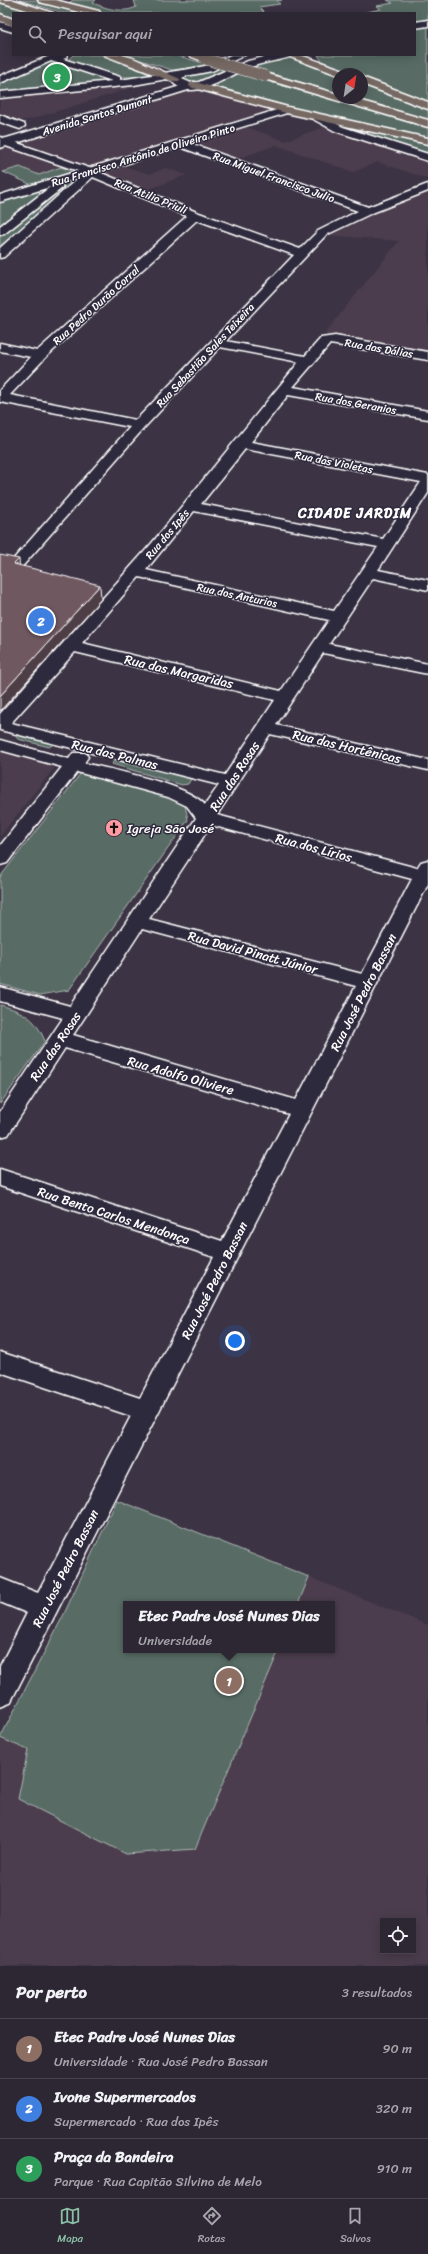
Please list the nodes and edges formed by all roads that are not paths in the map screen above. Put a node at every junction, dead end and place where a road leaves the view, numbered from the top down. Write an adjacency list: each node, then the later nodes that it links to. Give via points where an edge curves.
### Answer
1 (3, 0): 3 (main road)
2 (44, 0): 4 (main road)
3 (45, 12)
4 (91, 12)
5 (0, 17): 8 (main road)
6 (428, 23): 7 (street)
7 (416, 25)
8 (6, 27)
9 (60, 56): 15 (street)
10 (113, 56): 18 (main road)
11 (195, 56): 26 (main road, bridge)
12 (238, 56): 18 (street, Avenida Santos Dumont, via 208,69)
13 (282, 56): 22 (street, Avenida Santos Dumont, via 240,67 209,84)
14 (296, 56): 16 (main road)
15 (51, 58): 19 (street); 20 (street, via 90,72)
16 (316, 59): 17 (main road)
17 (334, 68)
18 (176, 76): 20 (street); 22 (street); 23 (street, Avenida Santos Dumont)
19 (0, 80)
20 (134, 82): 23 (street); 25 (street)
21 (368, 82): 28 (main road)
22 (194, 85): 29 (main road); 35 (street, Avenida Santos Dumont)
23 (146, 87): 24 (street, Avenida Santos Dumont)
24 (124, 94)
25 (0, 95)
26 (332, 96)
27 (359, 104): 33 (main road)
28 (428, 106)
29 (286, 110): 31 (main road); 37 (street, Rua Francisco Antônio de Oliveira Pinto)
30 (50, 117): 34 (street, Avenida Santos Dumont)
31 (317, 117): 36 (main road); 38 (street, via 339,129)
32 (0, 118): 34 (street)
33 (428, 124)
34 (20, 126): 35 (street, Avenida Santos Dumont)
35 (1, 140): 39 (street, Rua Atilio Priuli)
36 (428, 141)
37 (180, 143): 39 (street, Rua Francisco Antônio de Oliveira Pinto); 43 (street, Rua Miguel Francisco Julio)
38 (428, 158)
39 (91, 172): 40 (street, Rua Francisco Antônio de Oliveira Pinto); 44 (street, Rua Atilio Priuli); 46 (street)
40 (68, 178): 42 (street, Rua Francisco Antônio de Oliveira Pinto); 45 (street)
41 (428, 187): 43 (street, Rua Sebastião Sales Teixeira)
42 (0, 199)
43 (368, 211): 47 (street, Rua Sebastião Sales Teixeira, via 322,233)
44 (195, 214): 47 (street, Rua Atilio Priuli); 51 (street, Rua Pedro Durão Corral)
45 (0, 232)
46 (1, 253)
47 (301, 254): 49 (street, Rua Sebastião Sales Teixeira)
48 (330, 340): 52 (street, Rua das Dálias); 53 (street, Rua dos Ipês)
49 (217, 343): 53 (street); 57 (street, Rua Sebastião Sales Teixeira)
50 (0, 347): 51 (street)
51 (40, 355): 55 (street, Rua Pedro Durão Corral)
52 (428, 356)
53 (308, 360): 54 (street, Rua dos Ipês)
54 (285, 390): 56 (street, Rua dos Geranios); 58 (street, Rua dos Ipês)
55 (0, 397): 57 (street)
56 (428, 415)
57 (139, 425): 63 (street, Rua Sebastião Sales Teixeira)
58 (240, 444): 59 (street, Rua das Violetas); 61 (street, Rua dos Ipês)
59 (428, 481): 60 (street, Rua das Rosas)
60 (421, 505): 62 (street, Rua das Rosas)
61 (190, 506): 62 (street); 64 (street, Rua dos Ipês)
62 (387, 544): 65 (street, Rua das Rosas)
63 (15, 566)
64 (135, 572): 67 (street, Rua dos Anturios); 68 (street, Rua dos Ipês)
65 (368, 572): 66 (street); 67 (street, Rua das Rosas)
66 (428, 585)
67 (339, 617): 69 (street, Rua das Rosas)
68 (72, 646): 71 (street, Rua das Margaridas); 72 (street, Rua dos Ipês)
69 (320, 647): 70 (street); 71 (street, Rua das Rosas)
70 (428, 668)
71 (286, 697): 73 (street, Rua das Rosas)
72 (0, 725): 75 (street, Rua das Palmas)
73 (266, 728): 76 (street, Rua das Hortênicas); 78 (street, Rua das Rosas)
74 (0, 745): 77 (street, Rua das Palmas)
75 (87, 747): 77 (street); 78 (street, Rua das Palmas)
76 (428, 764)
77 (72, 766): 79 (street, Rua das Palmas, via 174,793 193,802); 80 (street)
78 (230, 782): 79 (street, Rua das Rosas)
79 (206, 818): 81 (street, Rua dos Lírios); 82 (street, Rua das Rosas)
80 (0, 859)
81 (425, 871): 83 (street, Rua José Pedro Bassan)
82 (138, 922): 83 (street, Rua David Pinatt Júnior); 85 (street, Rua das Rosas)
83 (368, 982): 87 (street, Rua José Pedro Bassan)
84 (0, 994): 85 (street)
85 (76, 1015): 86 (street, Rua das Rosas)
86 (60, 1040): 87 (street, Rua Adolfo Oliviere); 88 (street, Rua das Rosas)
87 (302, 1110): 90 (street, Rua José Pedro Bassan)
88 (0, 1129)
89 (0, 1177): 90 (street, Rua Bento Carlos Mendonça)
90 (228, 1252): 92 (street, Rua José Pedro Bassan)
91 (0, 1362): 92 (street)
92 (146, 1411): 94 (street, Rua José Pedro Bassan)
93 (0, 1590): 94 (street)
94 (45, 1608): 95 (street, Rua José Pedro Bassan)
95 (0, 1694)

